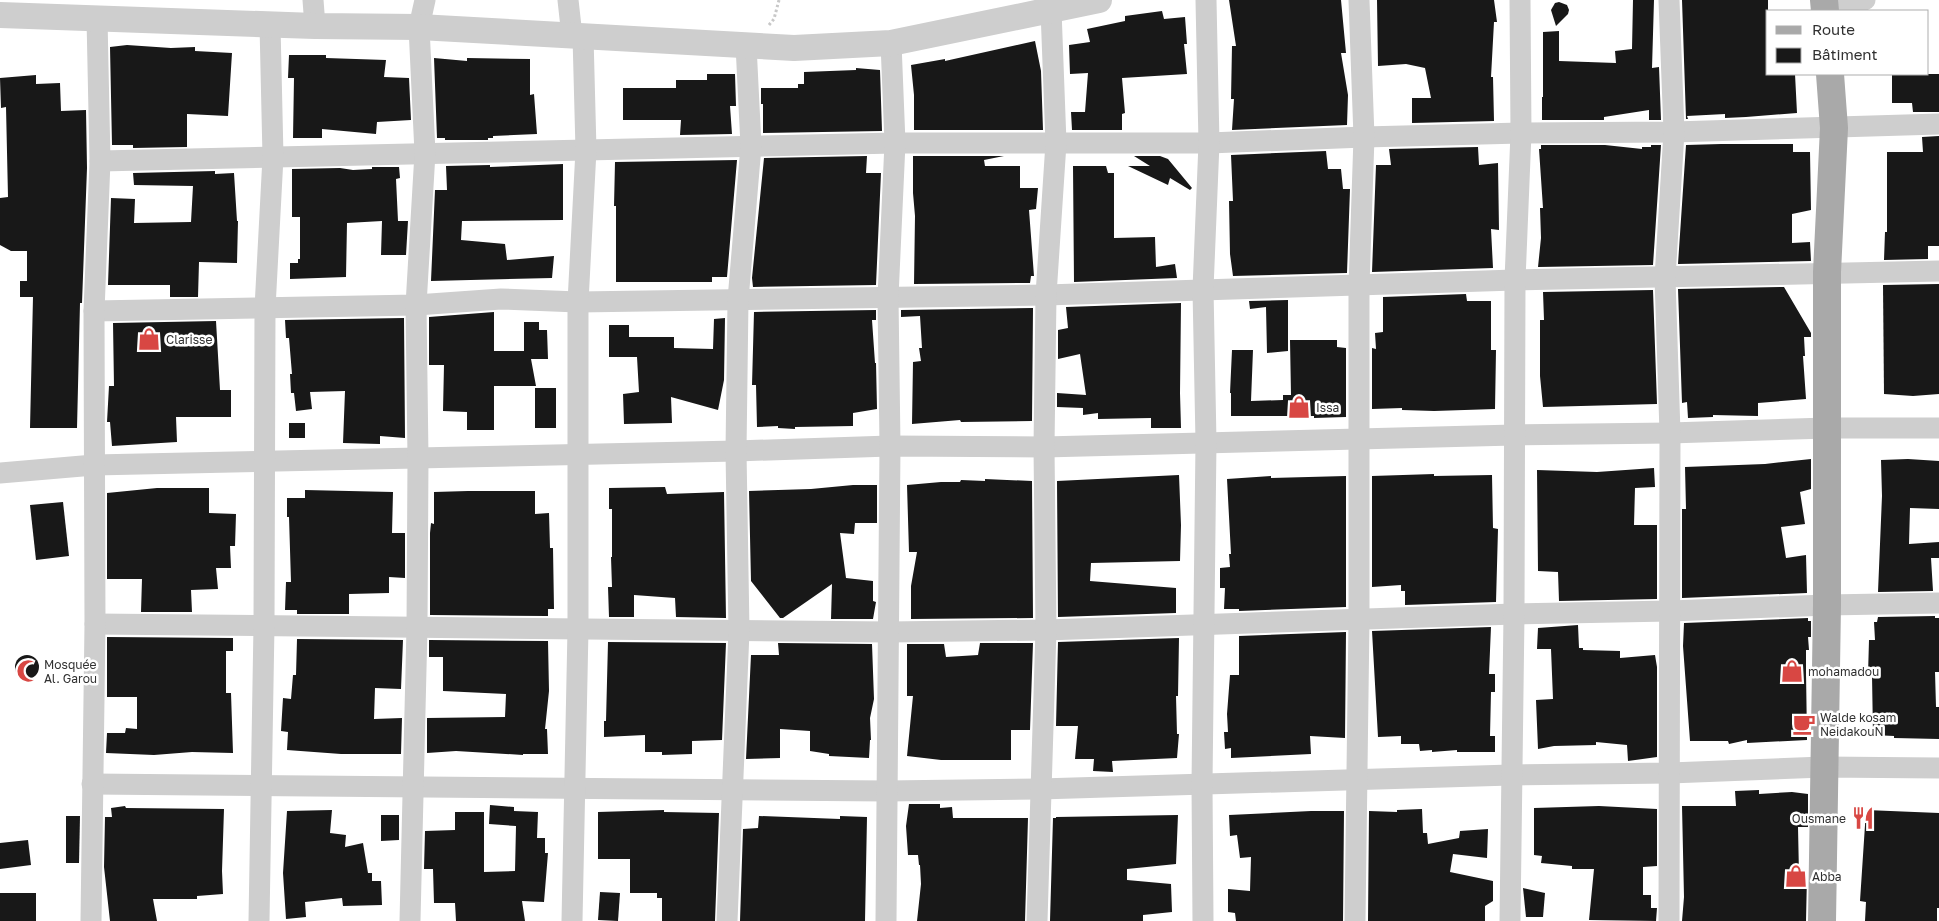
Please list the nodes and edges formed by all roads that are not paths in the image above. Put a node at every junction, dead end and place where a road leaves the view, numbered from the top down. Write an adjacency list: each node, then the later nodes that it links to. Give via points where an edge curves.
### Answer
1 (313, 0): 15 (street)
2 (425, 0): 16 (street)
3 (568, 0): 17 (street)
4 (1099, 0): 10 (street)
5 (1206, 0): 28 (street)
6 (1359, 0): 25 (street)
7 (1520, 0): 24 (street)
8 (1669, 0): 23 (street)
9 (1865, 0): 11 (street)
10 (1057, 5): 18 (street); 27 (street)
11 (1825, 7)
12 (0, 14): 13 (street)
13 (97, 18): 14 (street); 33 (street)
14 (270, 25): 15 (street); 32 (street)
15 (315, 26): 16 (street)
16 (419, 28): 17 (street); 31 (street)
17 (577, 36): 19 (street); 30 (street)
18 (891, 43): 19 (street, via 794,48); 26 (street)
19 (746, 45): 29 (street)
20 (1830, 75): 22 (main road)
21 (1939, 124): 22 (street)
22 (1834, 128): 23 (street); 35 (main road)
23 (1674, 132): 24 (street); 36 (street)
24 (1522, 133): 25 (street); 37 (street)
25 (1364, 137): 28 (street); 38 (street)
26 (895, 143): 27 (street); 29 (street); 41 (street)
27 (1056, 143): 28 (street); 40 (street)
28 (1208, 143): 39 (street)
29 (751, 146): 30 (street); 42 (street)
30 (586, 150): 31 (street); 43 (street)
31 (426, 153): 32 (street); 44 (street)
32 (273, 157): 33 (street); 45 (street)
33 (100, 160): 46 (street)
34 (1939, 271): 35 (street)
35 (1827, 272): 36 (street); 47 (main road)
36 (1665, 278): 37 (street); 49 (street)
37 (1515, 280): 38 (street); 50 (street)
38 (1359, 286): 39 (street); 51 (street)
39 (1203, 290): 40 (street); 52 (street)
40 (1046, 294): 41 (street); 54 (street)
41 (888, 297): 42 (street); 53 (street)
42 (738, 300): 43 (street); 55 (street)
43 (578, 302): 44 (street, via 501,299); 56 (street)
44 (416, 305): 45 (street); 57 (street)
45 (265, 308): 46 (street); 58 (street)
46 (94, 311): 59 (street)
47 (1827, 428): 48 (street); 49 (street); 62 (main road)
48 (1939, 428)
49 (1670, 433): 50 (street); 63 (street)
50 (1514, 435): 51 (street); 64 (street)
51 (1359, 439): 52 (street); 65 (street)
52 (1206, 442): 54 (street); 67 (street)
53 (890, 446): 54 (street); 55 (street); 73 (street)
54 (1044, 446): 71 (street)
55 (736, 451): 56 (street); 72 (street)
56 (578, 455): 57 (street); 70 (street)
57 (418, 458): 58 (street); 69 (street)
58 (265, 462): 59 (street); 68 (street)
59 (94, 465): 60 (street); 66 (street)
60 (0, 473)
61 (1939, 603): 62 (street)
62 (1827, 605): 63 (street); 74 (main road)
63 (1670, 612): 64 (street); 76 (street)
64 (1514, 614): 65 (street); 77 (street)
65 (1359, 620): 67 (street); 78 (street)
66 (95, 624): 68 (street); 79 (street)
67 (1205, 624): 71 (street); 80 (street)
68 (264, 625): 69 (street); 81 (street)
69 (416, 627): 70 (street); 82 (street)
70 (578, 629): 72 (street); 83 (street)
71 (1046, 630): 73 (street); 84 (street)
72 (739, 631): 73 (street); 85 (street)
73 (889, 632): 86 (street)
74 (1823, 767): 75 (street); 76 (street); 98 (main road)
75 (1939, 768)
76 (1670, 773): 77 (street); 97 (street)
77 (1511, 775): 78 (street); 96 (street)
78 (1356, 780): 80 (street); 95 (street)
79 (92, 784): 81 (street); 87 (street)
80 (1202, 784): 84 (street); 94 (street)
81 (260, 786): 82 (street); 88 (street)
82 (413, 787): 83 (street); 89 (street)
83 (574, 788): 85 (street); 90 (street)
84 (1040, 789): 86 (street); 93 (street)
85 (733, 790): 86 (street); 91 (street)
86 (887, 791): 92 (street)
87 (91, 921)
88 (259, 921)
89 (410, 921)
90 (572, 921)
91 (727, 921)
92 (886, 921)
93 (1037, 921)
94 (1203, 921)
95 (1355, 921)
96 (1510, 921)
97 (1668, 921)
98 (1822, 921)

